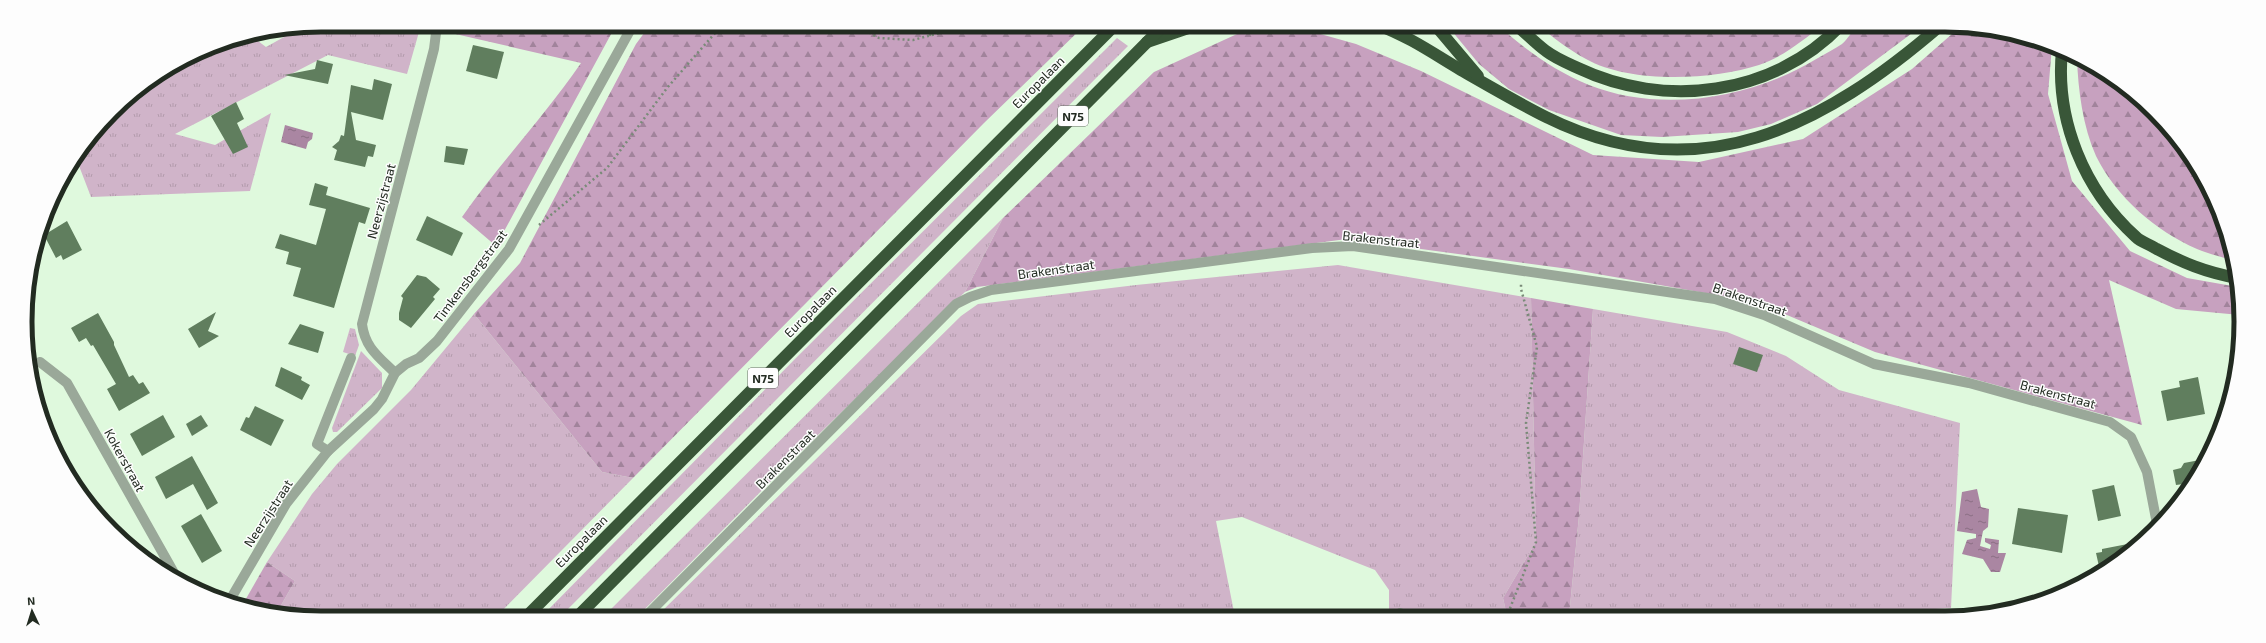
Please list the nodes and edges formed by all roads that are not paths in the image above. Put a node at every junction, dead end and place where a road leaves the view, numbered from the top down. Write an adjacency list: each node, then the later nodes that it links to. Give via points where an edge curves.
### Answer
1 (437, 32): 17 (street, Neerzijstraat, via 362,324 364,338 370,348)
2 (629, 32): 17 (street, Timkensbergstraat, via 509,249 437,341 418,358)
3 (1108, 32): 22 (highway, Europalaan / N75)
4 (1157, 32): 11 (highway, N75)
5 (1176, 32): 11 (highway)
6 (1394, 32): 13 (highway)
7 (1441, 32): 13 (highway)
8 (1524, 32): 9 (highway, via 1546,51 1586,72 1625,86 1672,91 1722,88 1770,74 1813,51)
9 (1833, 32)
10 (1932, 32): 13 (highway, via 1861,88 1822,110 1778,132 1718,147 1676,150 1618,144 1579,132 1546,117)
11 (1146, 42): 23 (highway, N75)
12 (2062, 57): 14 (highway, via 2062,98 2069,133 2088,179 2111,209 2137,238 2207,272)
13 (1484, 81)
14 (2230, 277)
15 (351, 358): 18 (street, via 317,444)
16 (40, 362): 20 (street, Kokerstraat, via 67,383)
17 (394, 373): 18 (street, via 382,399)
18 (328, 451): 21 (street, Neerzijstraat, via 286,504)
19 (2156, 519): 24 (street, Brakenstraat, via 2147,472 2131,437 2110,422 1968,383 1874,364 1764,315 1715,299 1353,246 1312,248 991,290 956,304)
20 (172, 569)
21 (232, 597)
22 (532, 611)
23 (583, 611)
24 (651, 611)

